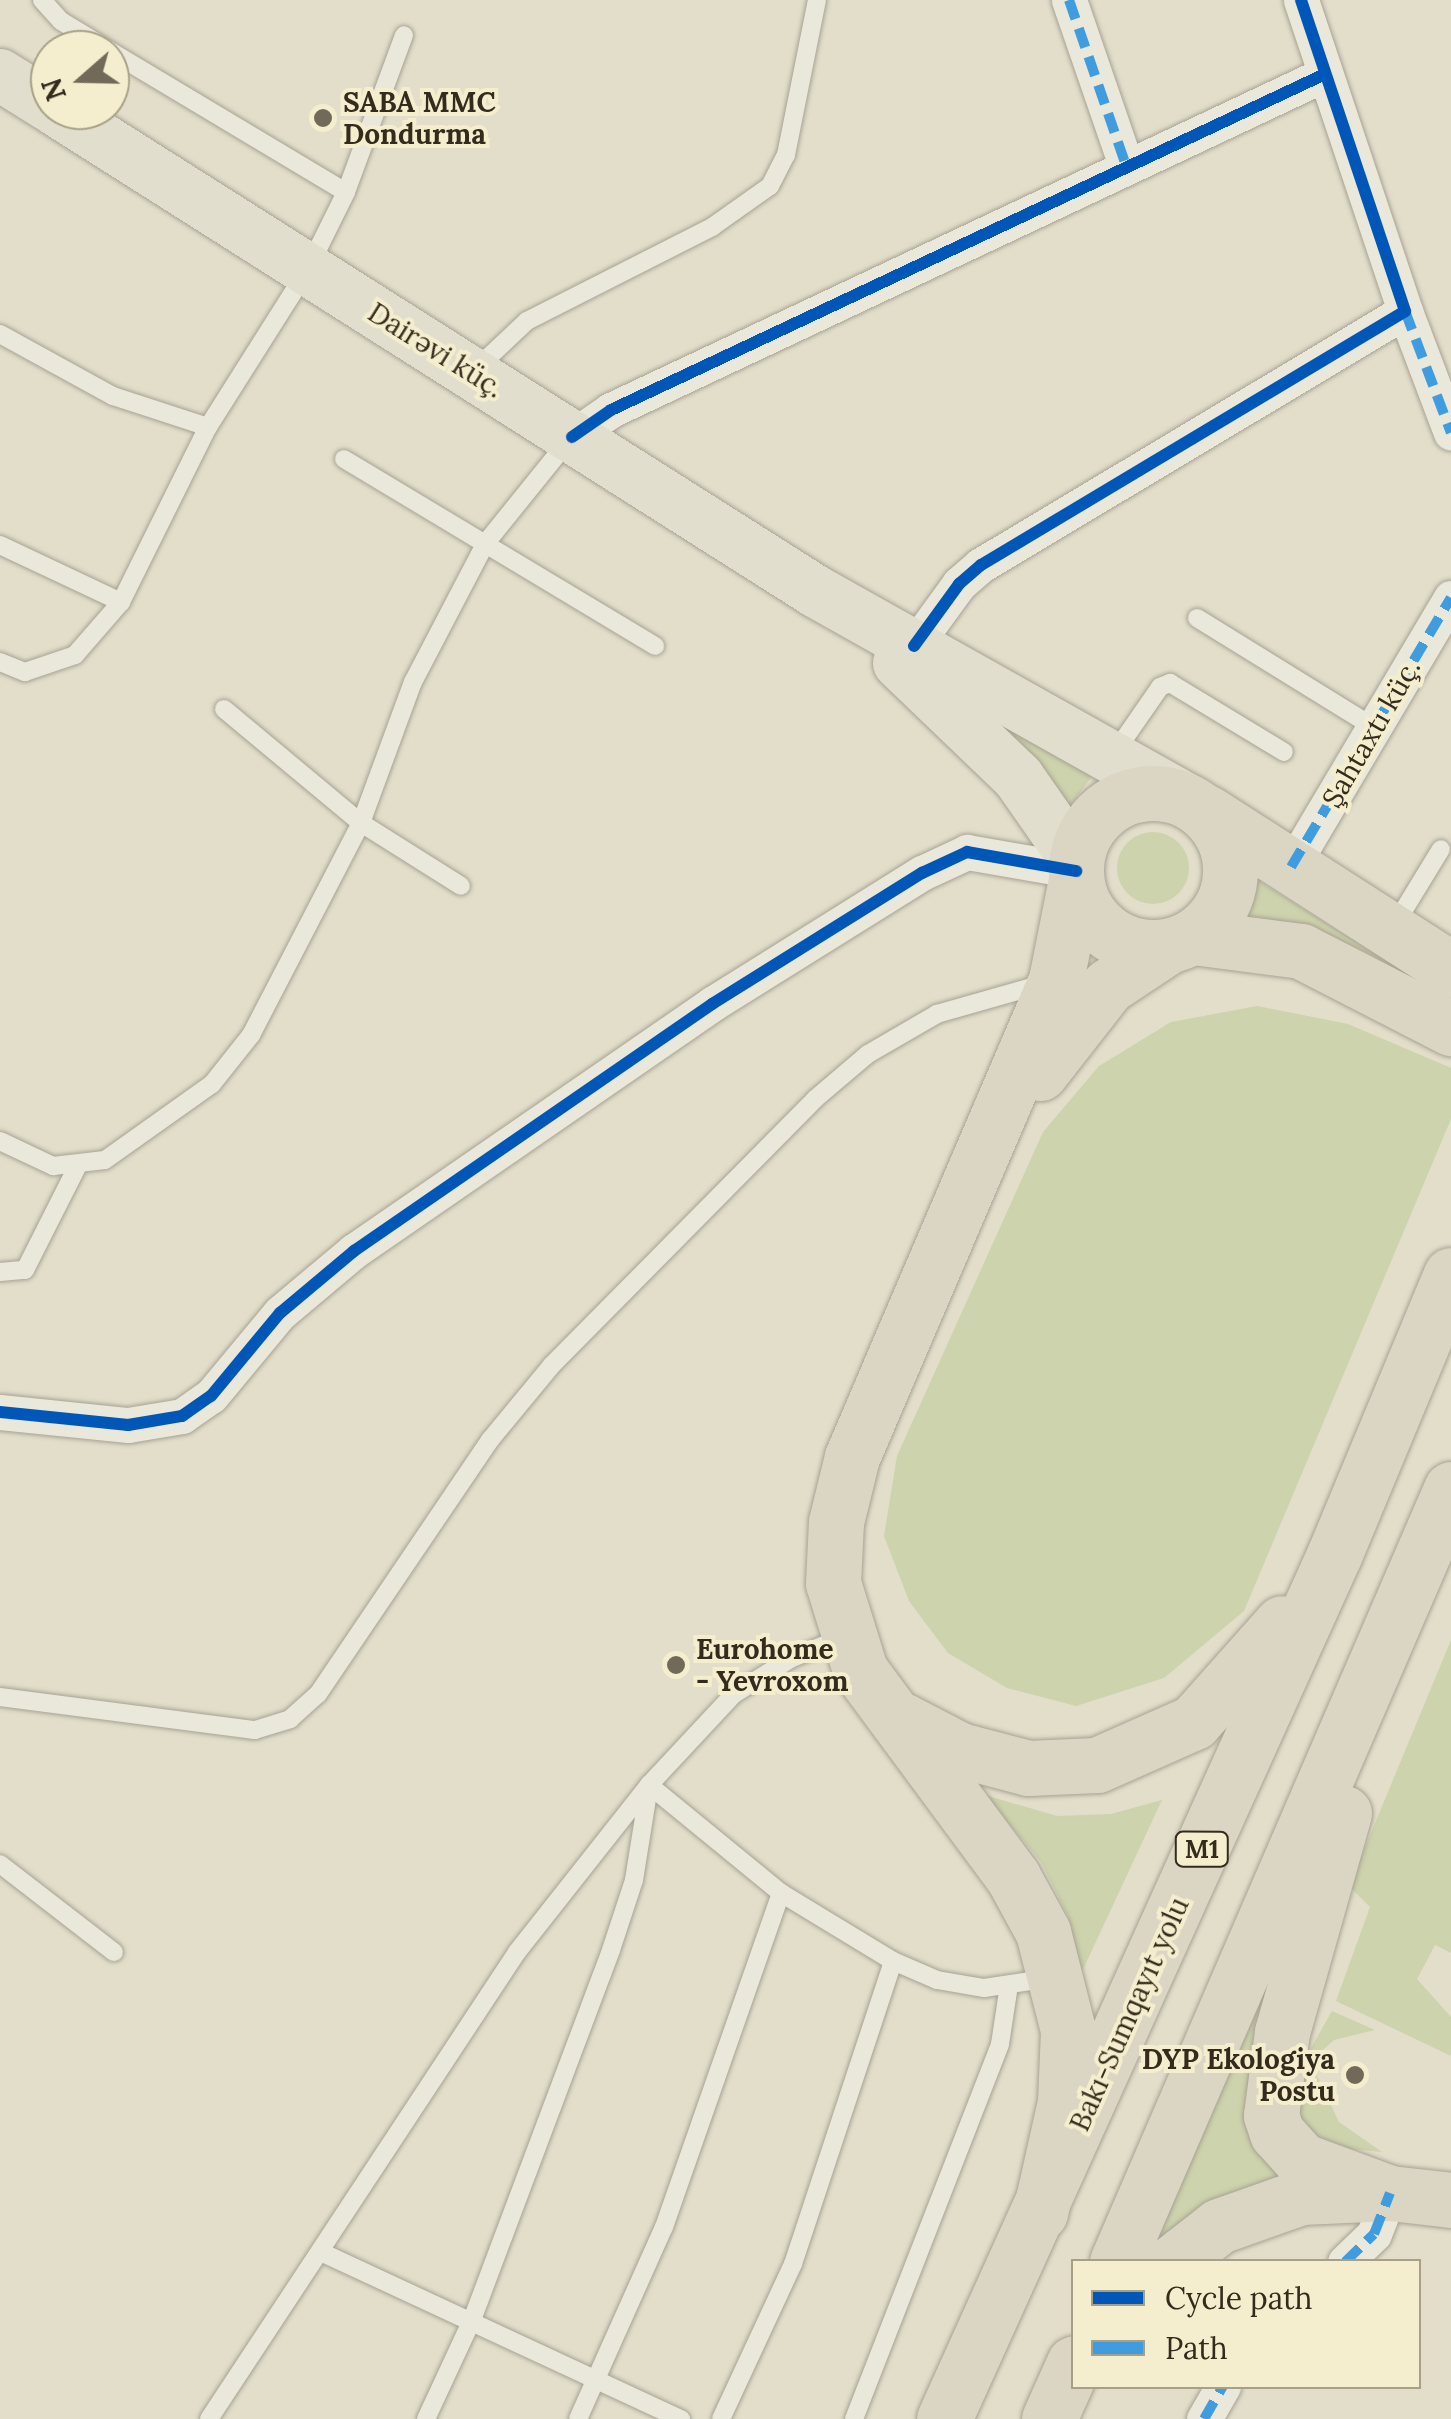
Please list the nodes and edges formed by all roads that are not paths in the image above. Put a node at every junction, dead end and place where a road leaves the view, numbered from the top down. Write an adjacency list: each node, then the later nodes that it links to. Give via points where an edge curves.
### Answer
1 (42, 0): 5 (lane)
2 (818, 0): 17 (lane, via 786,155 770,186 712,227 527,321)
3 (1069, 0): 12 (street)
4 (1300, 0): 8 (street)
5 (76, 30)
6 (404, 35): 13 (lane)
7 (130, 62): 13 (lane)
8 (1324, 74): 12 (street); 15 (street)
9 (0, 75): 10 (main road, Dairəvi küç.)
10 (30, 94)
11 (88, 130): 14 (main road, Dairəvi küç.)
12 (1125, 163): 20 (street, via 612,410)
13 (346, 192): 14 (lane)
14 (308, 269): 17 (main road, Dairəvi küç.); 18 (lane)
15 (1405, 311): 19 (street); 29 (street, via 981,565 958,584)
16 (0, 334): 18 (lane, via 113,396)
17 (473, 374): 20 (main road, Dairəvi küç.)
18 (208, 427): 26 (lane)
19 (1451, 433)
20 (572, 436): 22 (lane); 24 (main road, Dairəvi küç.)
21 (344, 459): 22 (lane)
22 (486, 544): 28 (lane); 36 (lane, via 413,682)
23 (0, 545): 26 (lane)
24 (815, 590): 29 (main road, Dairəvi küç.); 39 (main road, Dairəvi küç., via 988,746)
25 (1451, 598): 32 (street, Şahtaxtı küç.)
26 (121, 602): 30 (lane, via 75,654 24,672)
27 (1197, 618): 32 (lane)
28 (655, 646)
29 (914, 646): 34 (main road, Dairəvi küç.)
30 (0, 662)
31 (224, 709): 36 (lane)
32 (1375, 728): 38 (street, Şahtaxtı küç.)
33 (1284, 752): 34 (lane, via 1170,683 1160,687)
34 (1110, 759): 35 (main road, Dairəvi küç.)
35 (1193, 804): 38 (highway); 39 (highway, via 1146,792 1116,802 1092,822); 42 (highway, via 1228,849 1230,874 1212,921)
36 (360, 823): 40 (lane); 47 (lane, via 251,1036 212,1084 105,1160)
37 (1441, 849): 41 (lane)
38 (1291, 867): 41 (highway)
39 (1076, 871): 42 (highway, via 1098,925 1142,947); 43 (highway); 50 (street, via 968,852 922,872 712,1004 354,1251 280,1313 211,1396 182,1416 128,1425)
40 (461, 886)
41 (1391, 931): 44 (highway)
42 (1180, 942): 44 (highway, via 1302,951); 46 (highway, via 1130,968 1082,1014)
43 (1056, 980): 46 (highway); 54 (lane, via 966,1002 924,1021 868,1054 815,1099 552,1365 490,1440 318,1694 290,1719 255,1730)
44 (1444, 994)
45 (0, 1140): 47 (lane, via 53,1166)
46 (990, 1146): 53 (highway, via 852,1457 836,1522 833,1583)
47 (77, 1167): 48 (lane, via 25,1270)
48 (0, 1272)
49 (1451, 1276): 52 (highway, Bakı-Sumqayıt yolu / M1)
50 (0, 1412)
51 (1445, 1513): 62 (highway, via 1318,1897 1270,2094 1277,2133 1290,2152); 66 (highway)
52 (1335, 1553): 55 (highway, via 1226,1692 1194,1722 1134,1754 1097,1765 1028,1768 960,1750); 64 (highway, Bakı-Sumqayıt yolu / M1)
53 (844, 1636): 55 (highway); 56 (lane, via 734,1694)
54 (0, 1697)
55 (890, 1713): 61 (highway, via 1014,1878)
56 (649, 1785): 58 (lane); 65 (lane, via 517,1952); 69 (lane, via 638,1861 611,1950)
57 (0, 1864): 59 (lane)
58 (780, 1892): 60 (lane); 71 (lane, via 664,2227)
59 (114, 1952)
60 (893, 1961): 61 (lane, via 961,1986); 78 (lane, via 793,2264)
61 (1033, 1981): 64 (highway, via 1068,2030 1064,2102); 79 (lane, via 1000,2044)
62 (1390, 2192): 63 (highway); 67 (highway, via 1282,2202 1218,2226); 68 (street, via 1374,2234)
63 (1451, 2200)
64 (1040, 2213): 80 (highway, Bakı-Sumqayıt yolu / M1)
65 (323, 2253): 69 (lane); 74 (lane)
66 (1118, 2259)
67 (1177, 2259)
68 (1348, 2259)
69 (472, 2320): 71 (lane); 75 (lane)
70 (1071, 2369): 81 (highway)
71 (596, 2379): 76 (lane); 77 (lane)
72 (1076, 2389): 82 (highway)
73 (1221, 2389): 83 (street)
74 (209, 2419)
75 (426, 2419)
76 (578, 2419)
77 (681, 2419)
78 (720, 2419)
79 (854, 2419)
80 (944, 2419)
81 (1049, 2419)
82 (1059, 2419)
83 (1204, 2419)

